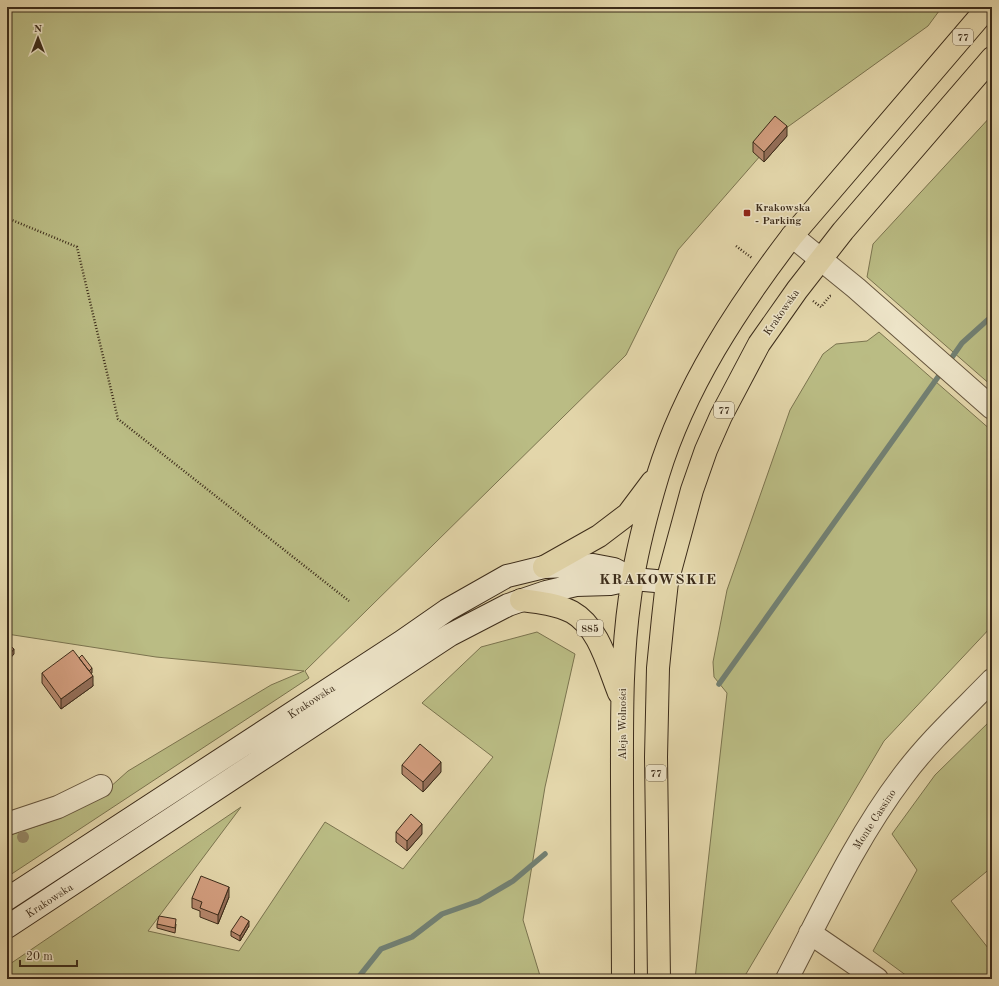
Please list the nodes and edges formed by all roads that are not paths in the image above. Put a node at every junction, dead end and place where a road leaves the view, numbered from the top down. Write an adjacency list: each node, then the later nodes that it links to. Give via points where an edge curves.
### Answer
1 (988, 7): 3 (highway, 77)
2 (992, 58): 4 (highway, Krakowska / 77)
3 (792, 236): 4 (main road); 6 (highway, 77, via 730,322 689,399)
4 (821, 258): 5 (main road); 9 (highway, Krakowska / 77, via 759,344 715,430 692,490)
5 (992, 408)
6 (658, 473): 7 (highway, via 628,514 599,536); 8 (highway, Aleja Wolności / 77)
7 (544, 567): 8 (main road, Krakowska, via 593,565 614,569); 15 (main road, Krakowska, via 506,576 447,610)
8 (632, 579): 9 (main road, Krakowska); 10 (main road, Krakowska, via 610,584 576,585); 12 (highway, Aleja Wolności / 77)
9 (667, 582): 19 (highway, 77, via 658,668 656,757)
10 (521, 600): 12 (highway, 885, via 549,604 572,612 588,625 603,653); 16 (main road, Krakowska, via 450,635)
11 (992, 680): 17 (main road, Monte Cassino, via 903,775 855,847)
12 (621, 698): 18 (highway, Aleja Wolności / 77)
13 (101, 786): 14 (main road, via 58,807)
14 (7, 824)
15 (7, 899)
16 (7, 927)
17 (810, 933): 20 (main road, Monte Cassino); 21 (main road)
18 (623, 979)
19 (659, 979)
20 (787, 979)
21 (877, 979)

